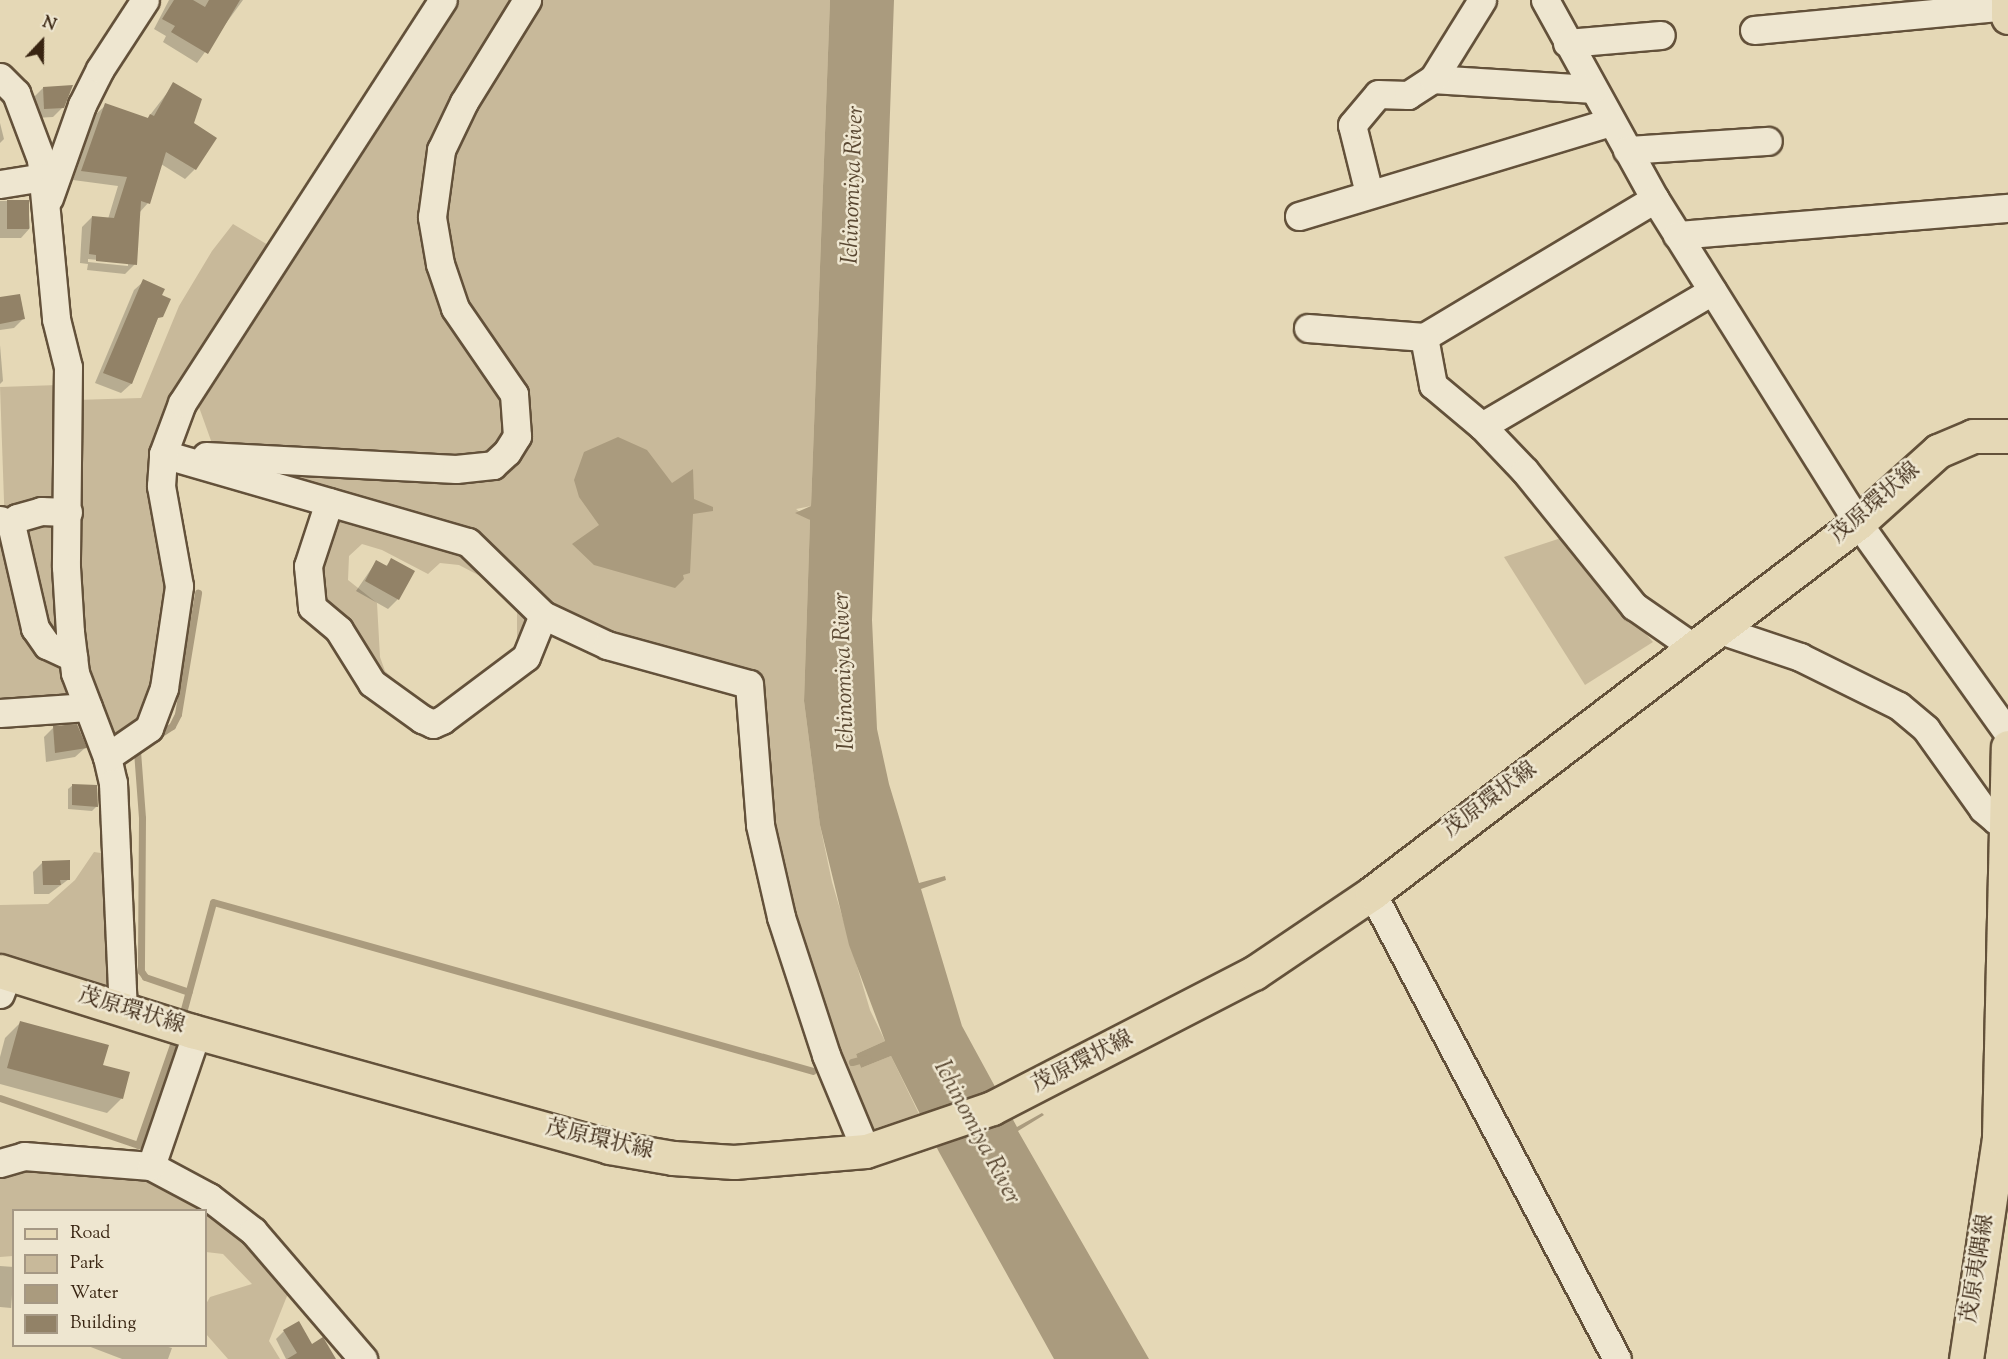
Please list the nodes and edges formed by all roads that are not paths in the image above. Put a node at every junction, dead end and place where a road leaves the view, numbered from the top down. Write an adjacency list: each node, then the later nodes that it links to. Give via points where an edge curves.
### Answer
1 (144, 0): 22 (street, via 82,105)
2 (443, 0): 31 (street, via 182,403)
3 (527, 0): 31 (street, via 464,102 441,150 432,217 440,264 454,308 514,394 517,436 507,452 493,465 456,469)
4 (1482, 0): 13 (street)
5 (1545, 0): 11 (street)
6 (2008, 0): 7 (main road)
7 (2008, 6): 8 (main road); 9 (street)
8 (2008, 17)
9 (1754, 30)
10 (1661, 35): 11 (street)
11 (1567, 43): 14 (street)
12 (0, 77): 18 (street, via 16,93 29,119)
13 (1433, 79): 14 (street); 20 (street, via 1408,95 1378,94 1352,125)
14 (1593, 89): 15 (street)
15 (1611, 122): 17 (street); 20 (street)
16 (1768, 141): 17 (street)
17 (1627, 150): 21 (street)
18 (43, 177): 19 (street); 22 (street)
19 (0, 184)
20 (1369, 193): 24 (street)
21 (1655, 199): 25 (street); 28 (street)
22 (45, 207): 33 (street, via 56,319 68,367)
23 (2008, 207): 25 (street)
24 (1299, 216)
25 (1677, 235): 26 (street)
26 (1712, 291): 29 (street); 35 (street)
27 (1308, 328): 28 (street)
28 (1424, 337): 29 (street, via 1433,385)
29 (1482, 426): 37 (street, via 1525,471 1634,606)
30 (2008, 436): 35 (main road, 茂原環状線, via 1973,436 1938,451)
31 (163, 454): 32 (street); 43 (street, via 161,486 179,586 164,688 149,729)
32 (329, 502): 36 (street, via 468,542); 36 (street, via 308,566 312,607 339,630 372,683 422,719 433,724 442,720 526,657)
33 (68, 512): 34 (street, via 41,511); 38 (street, via 66,567)
34 (5, 522): 38 (street, via 35,628 47,645)
35 (1858, 523): 37 (main road, 茂原環状線); 41 (street)
36 (543, 615): 50 (street, via 607,645 749,684 760,825 781,917 826,1055)
37 (1705, 638): 44 (street, via 1800,657 1899,706 1926,729 1983,809 1996,820); 46 (main road, 茂原環状線)
38 (73, 657): 39 (street)
39 (88, 707): 40 (street); 43 (street)
40 (0, 713)
41 (2008, 733)
42 (2008, 747): 44 (main road, 茂原夷隅線)
43 (107, 757): 48 (street, via 113,783)
44 (2006, 821): 45 (main road, 茂原夷隅線)
45 (2008, 854): 53 (main road, 茂原夷隅線, via 1999,1137)
46 (1372, 893): 50 (main road, 茂原環状線, via 1254,973 1067,1072 992,1108); 55 (street)
47 (3, 979): 48 (main road, 茂原環状線)
48 (123, 1010): 49 (main road, 茂原環状線)
49 (185, 1029): 50 (main road, 茂原環状線, via 609,1147 674,1158 734,1162); 52 (street)
50 (866, 1151)
51 (0, 1163): 52 (street, via 24,1156)
52 (151, 1166): 54 (street, via 209,1197 253,1231)
53 (1967, 1358)
54 (363, 1359)
55 (1617, 1359)

